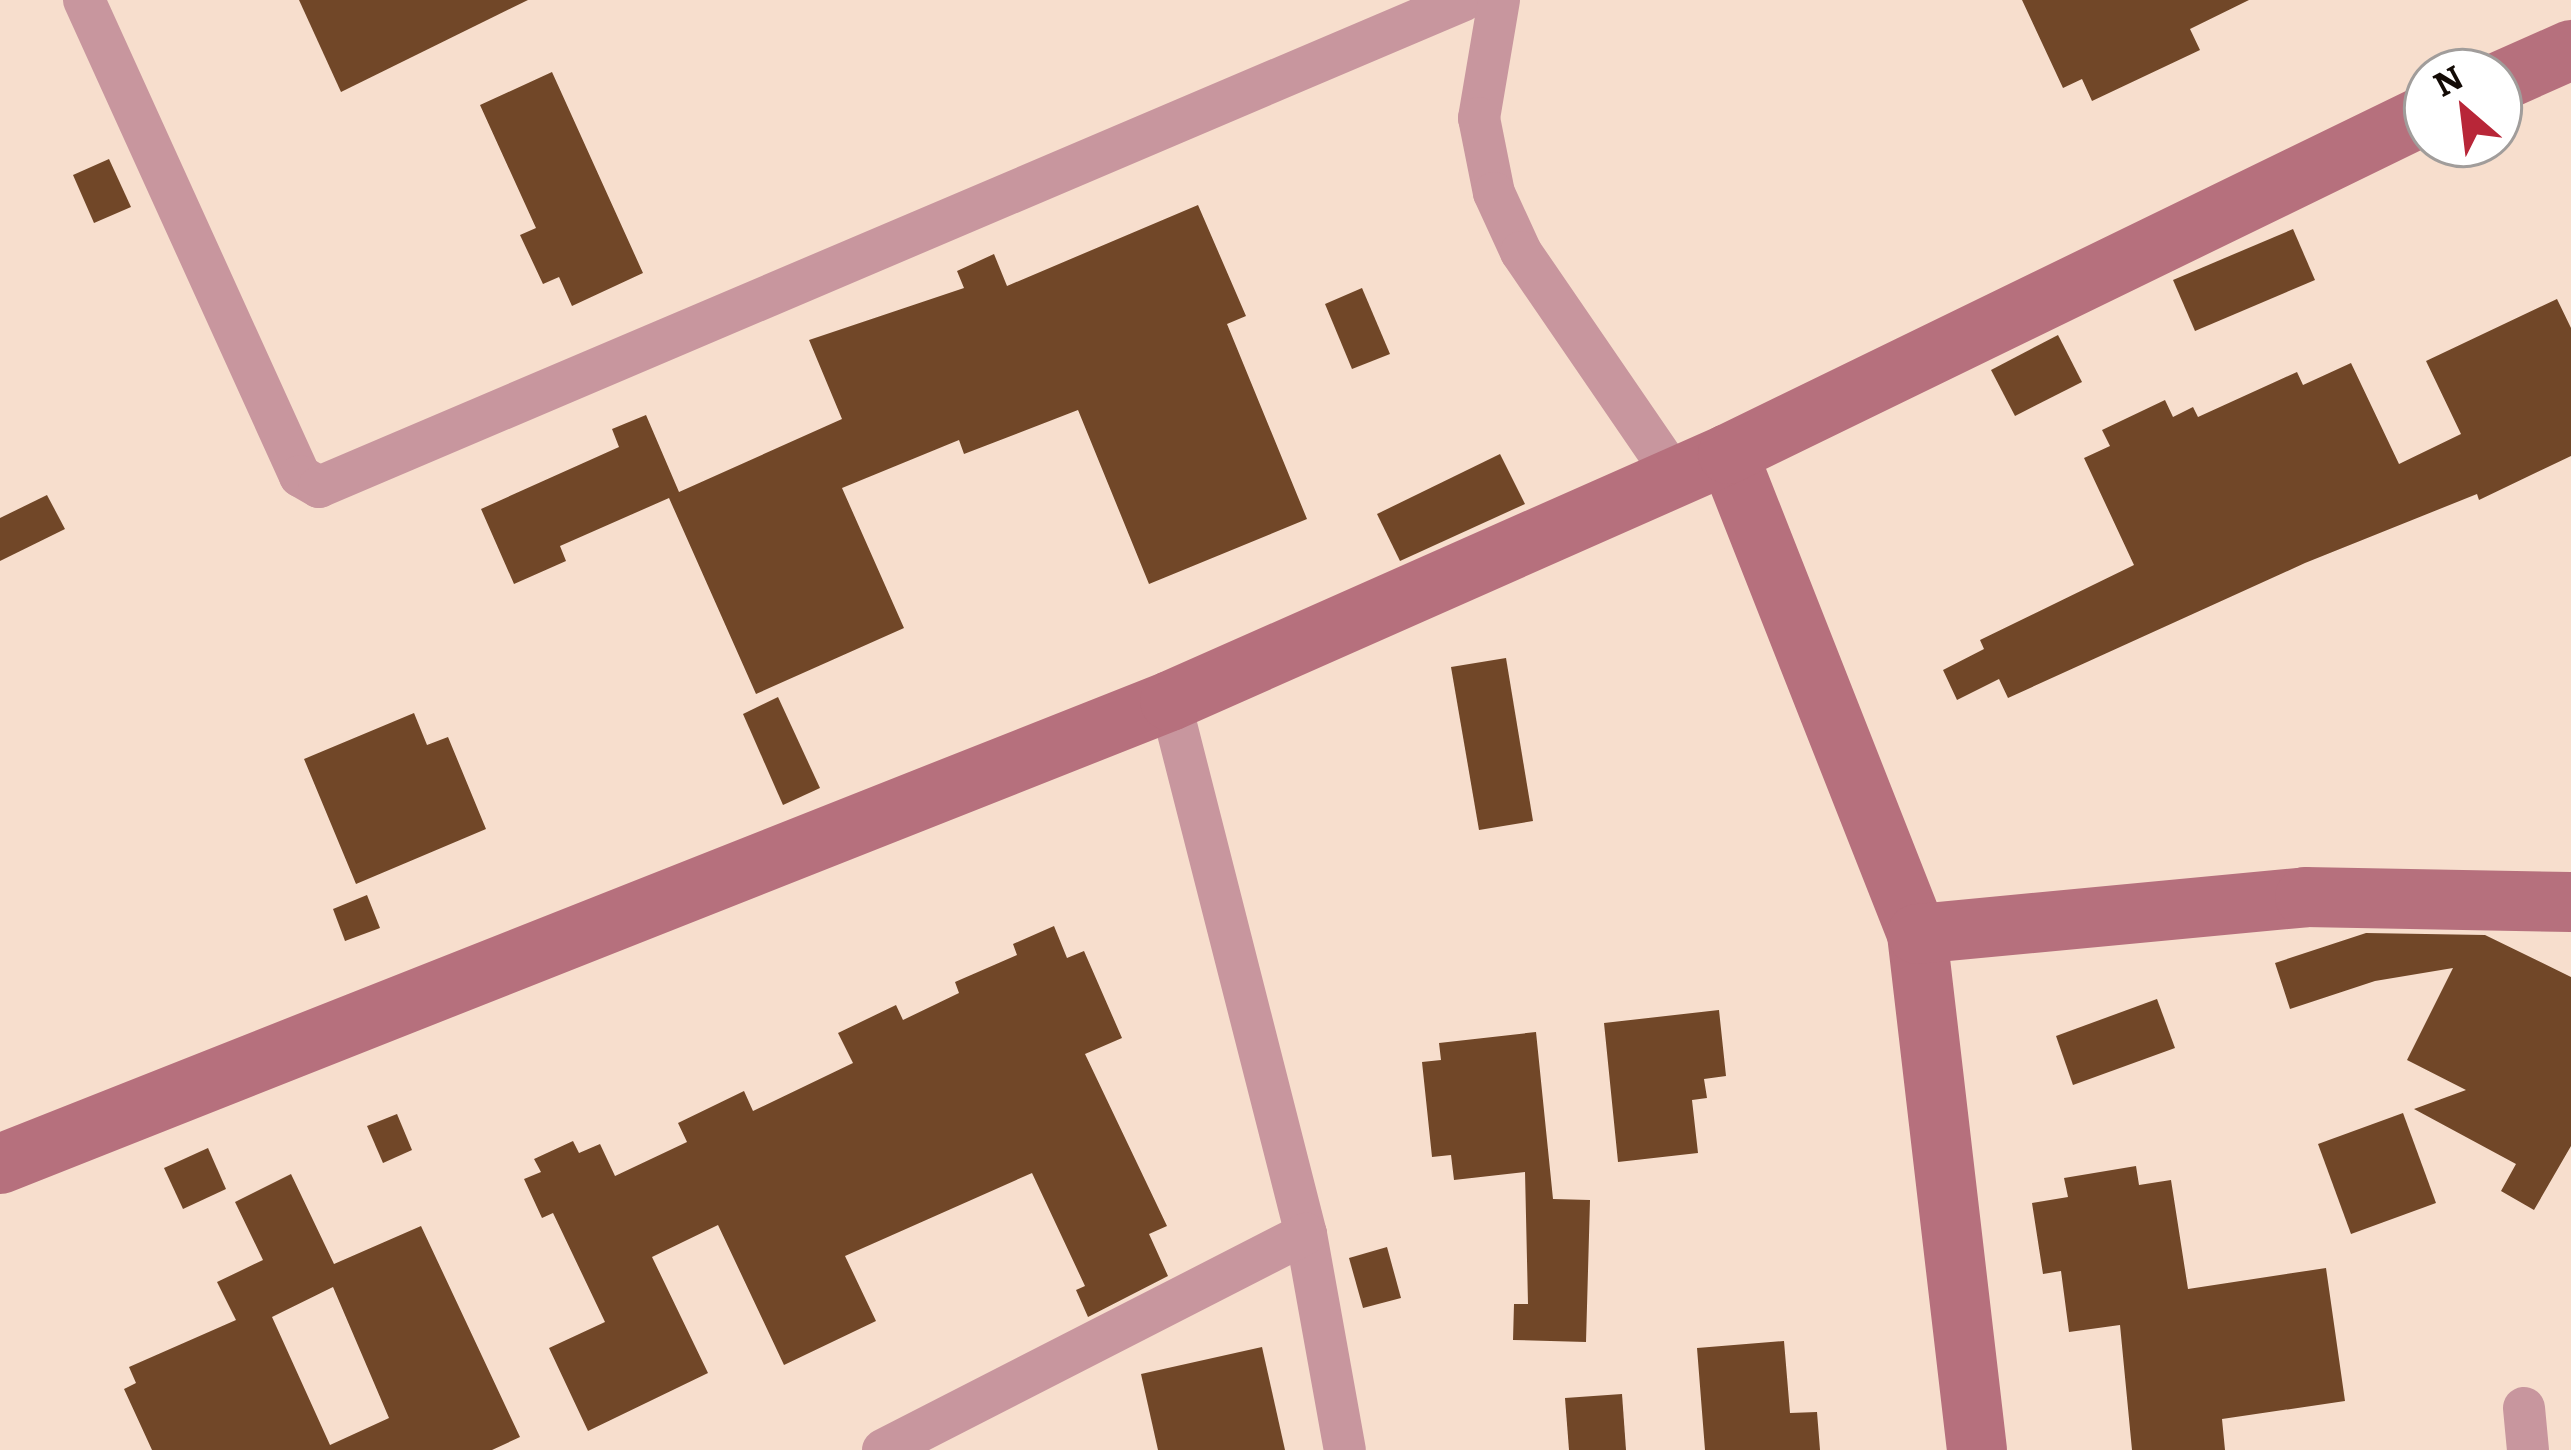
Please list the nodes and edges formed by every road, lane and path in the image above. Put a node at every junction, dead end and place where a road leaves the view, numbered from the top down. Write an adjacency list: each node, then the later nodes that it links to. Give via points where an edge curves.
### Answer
1 (84, 0): 2 (street, via 300,476 319,487 340,485)
2 (1464, 0)
3 (1498, 0): 8 (street, via 1479,118 1494,193 1521,252)
4 (2571, 50): 5 (street)
5 (2523, 71)
6 (2403, 126): 7 (street)
7 (1728, 454): 8 (street); 11 (street)
8 (1673, 474): 9 (street)
9 (1170, 701): 12 (street); 13 (street)
10 (2571, 902): 11 (street, via 2305,897)
11 (1917, 934): 16 (street)
12 (0, 1164)
13 (1306, 1234): 14 (street); 15 (street)
14 (883, 1450)
15 (1345, 1450)
16 (1977, 1450)

